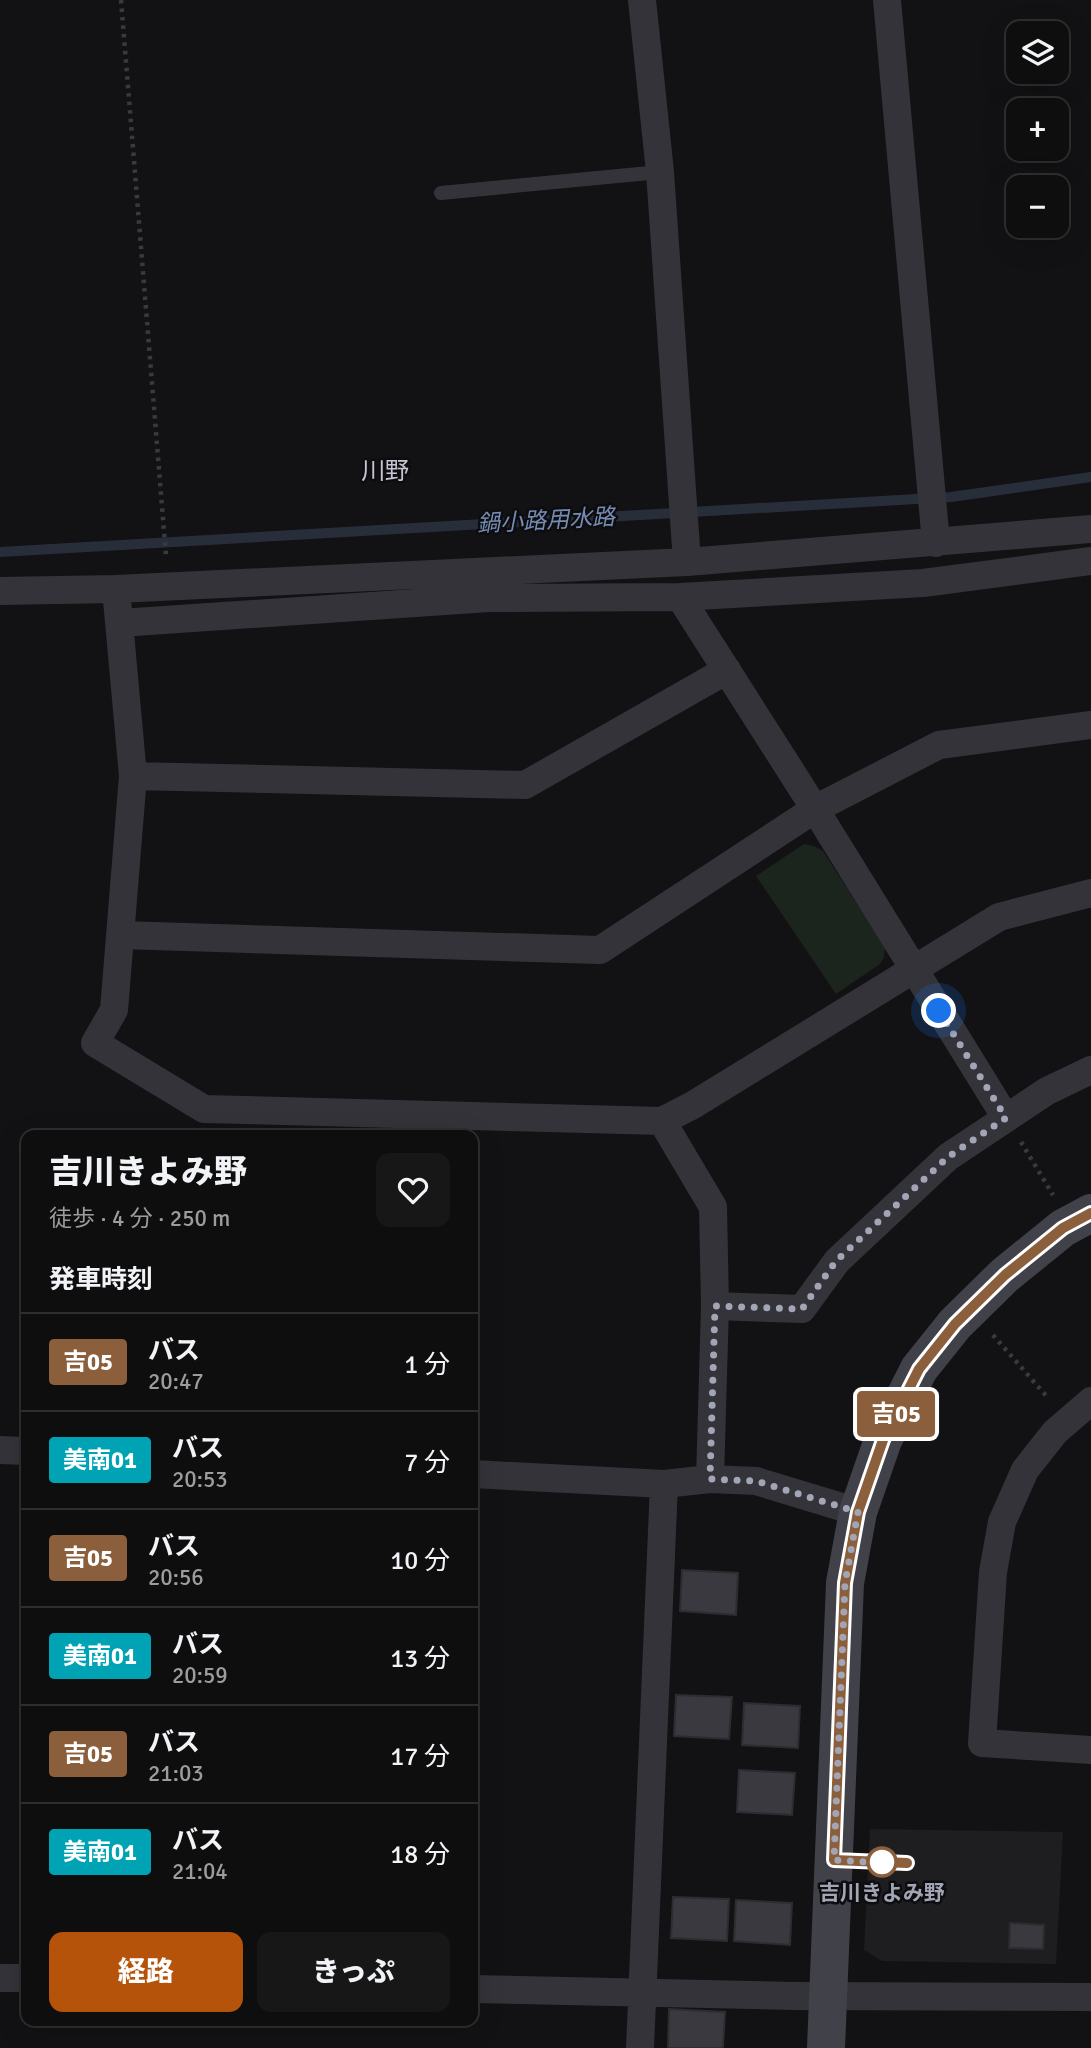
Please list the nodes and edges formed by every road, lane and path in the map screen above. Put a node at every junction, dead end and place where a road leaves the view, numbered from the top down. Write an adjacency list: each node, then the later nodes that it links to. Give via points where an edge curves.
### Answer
1 (121, 0): 10 (path)
2 (642, 0): 4 (street)
3 (887, 0): 7 (street)
4 (660, 172): 5 (lane); 9 (street)
5 (442, 193)
6 (1091, 529): 7 (street)
7 (936, 543): 9 (street)
8 (1091, 561): 13 (street, via 923,583)
9 (687, 562): 10 (street)
10 (168, 585): 11 (street)
11 (116, 589): 12 (street); 14 (street)
12 (0, 591)
13 (680, 597): 14 (street, via 489,598); 15 (street)
14 (121, 623): 17 (street)
15 (727, 670): 17 (street, via 526,785); 18 (street)
16 (1091, 725): 18 (street, via 939,745)
17 (133, 776): 20 (street)
18 (815, 809): 20 (street, via 600,950); 21 (street)
19 (1091, 893): 21 (street, via 999,917)
20 (121, 935): 24 (street, via 114,1010 95,1043 204,1109)
21 (913, 968): 23 (street); 24 (street)
22 (1091, 1070): 23 (street)
23 (1006, 1118): 25 (path); 26 (street, via 948,1157 836,1261 802,1309)
24 (662, 1121): 26 (street, via 713,1207)
25 (1074, 1208): 35 (street, via 1063,1228 1005,1275 955,1324 919,1369 883,1440)
26 (715, 1306): 33 (street)
27 (990, 1332): 29 (path)
28 (1091, 1401): 29 (street)
29 (1068, 1421): 36 (street, via 1025,1470 1002,1522 993,1572 982,1742)
30 (0, 1450): 31 (street)
31 (21, 1451)
32 (478, 1474): 34 (street)
33 (710, 1479): 34 (street); 35 (street, via 756,1481)
34 (664, 1484): 42 (street)
35 (858, 1512): 37 (street, via 845,1583)
36 (1091, 1750)
37 (834, 1860): 38 (lane); 43 (street)
38 (907, 1863)
39 (0, 1978): 40 (street)
40 (21, 1978)
41 (478, 1989): 42 (street)
42 (641, 1993): 43 (street); 45 (street)
43 (828, 1996): 44 (street); 46 (street)
44 (1091, 1997)
45 (640, 2048)
46 (826, 2048)

